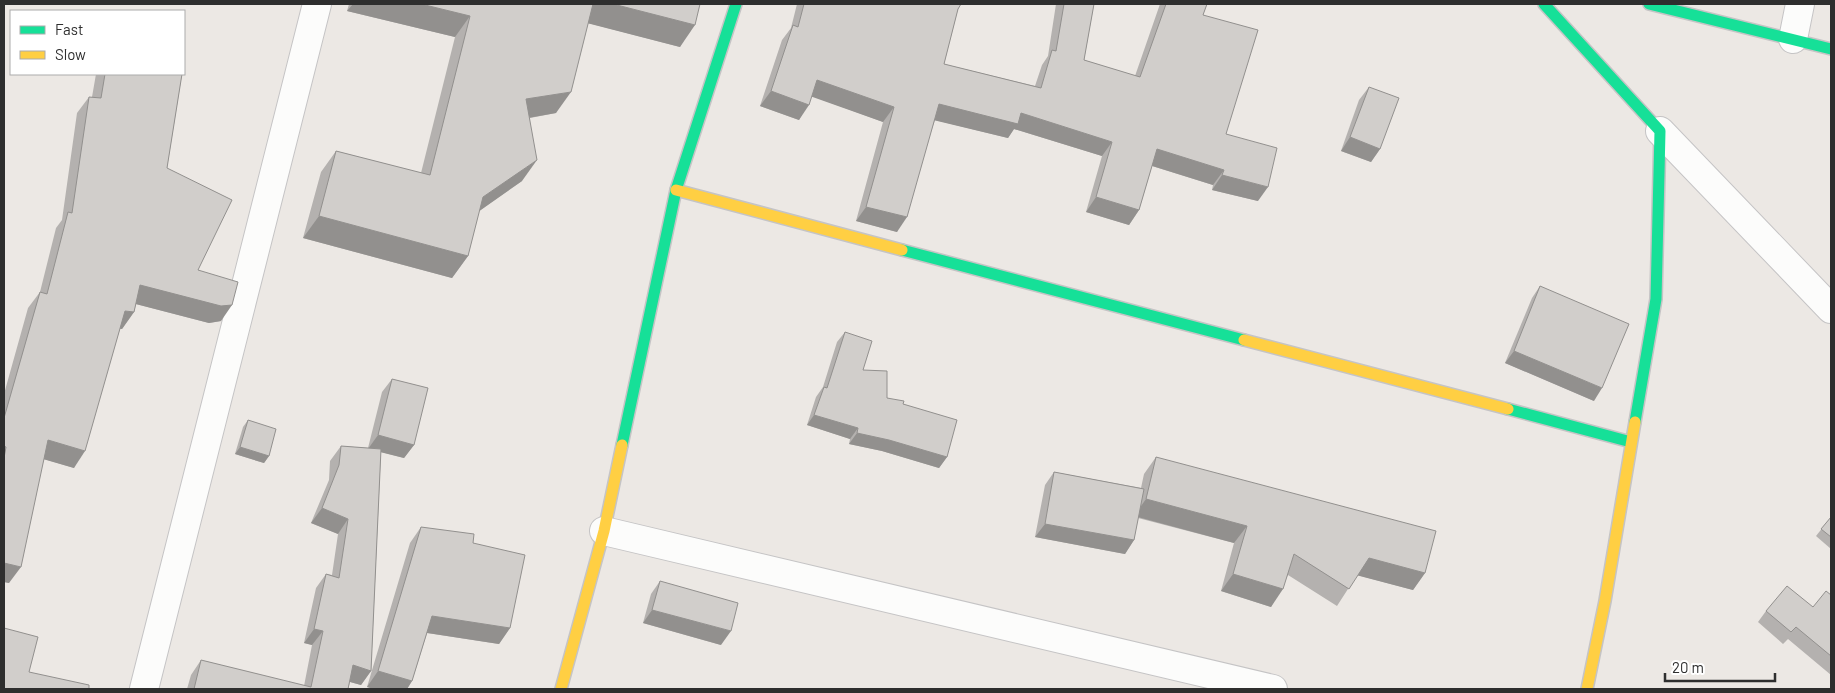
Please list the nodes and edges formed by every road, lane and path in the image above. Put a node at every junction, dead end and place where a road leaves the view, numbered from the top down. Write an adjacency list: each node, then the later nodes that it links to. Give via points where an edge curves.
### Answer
1 (318, 4): 13 (street)
2 (736, 4): 9 (street)
3 (1544, 4): 8 (street)
4 (1649, 4): 6 (street)
5 (1800, 4): 6 (street)
6 (1793, 39): 7 (street)
7 (1831, 49)
8 (1660, 131): 10 (street); 11 (street, via 1656,299)
9 (676, 190): 11 (street); 12 (street)
10 (1831, 309)
11 (1631, 442): 16 (street)
12 (604, 531): 14 (street); 15 (street)
13 (144, 689)
14 (561, 689)
15 (1273, 689)
16 (1587, 689)

